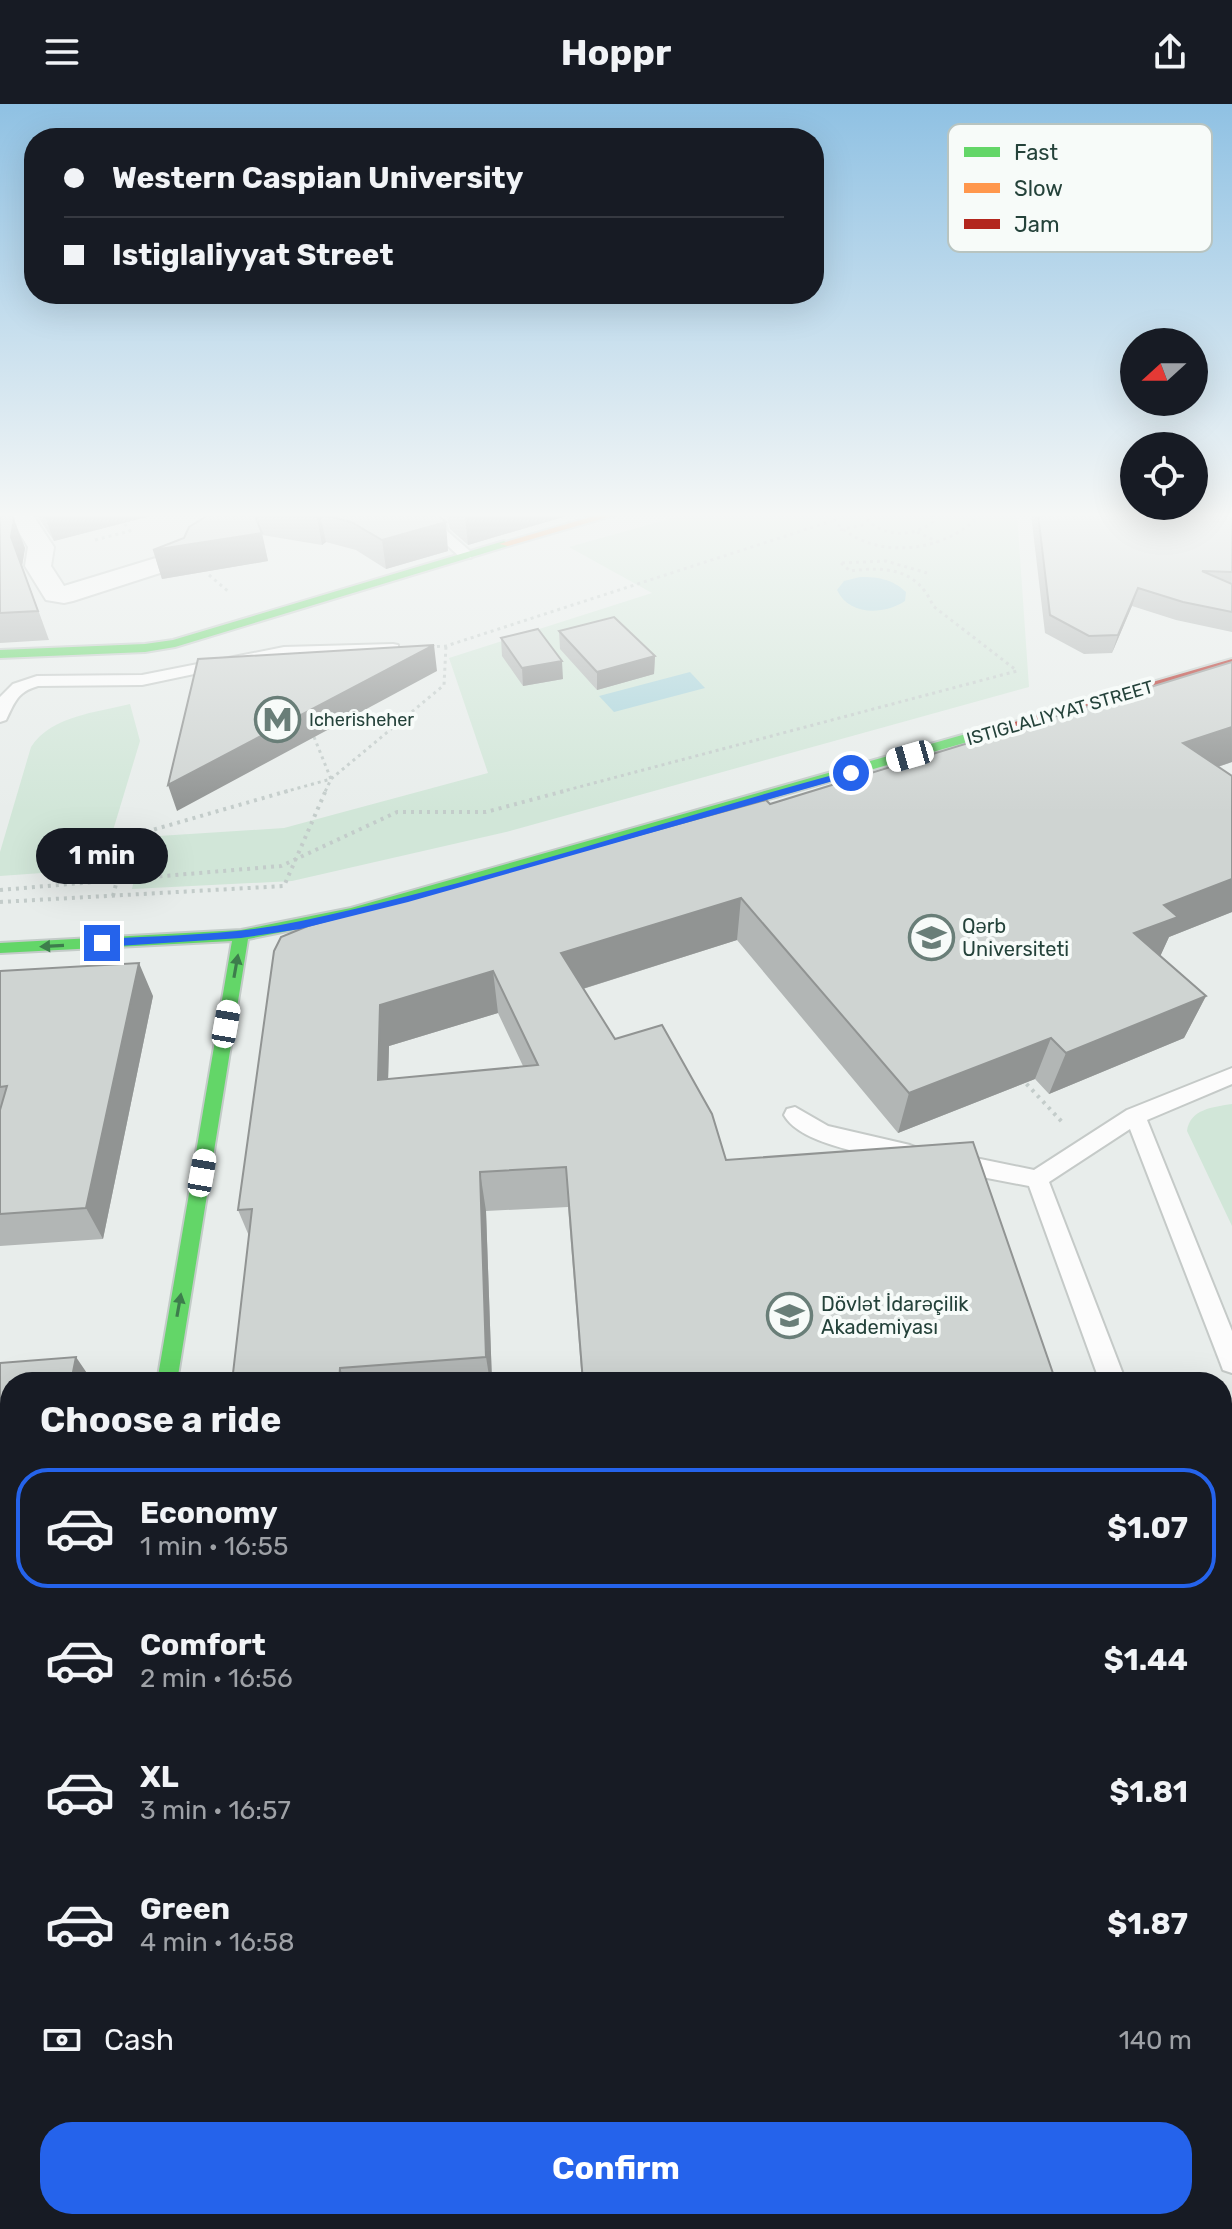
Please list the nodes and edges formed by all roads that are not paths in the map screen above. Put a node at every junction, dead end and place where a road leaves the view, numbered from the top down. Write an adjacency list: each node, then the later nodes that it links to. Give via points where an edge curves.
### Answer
1 (274, 613): 3 (main road, via 160,647)
2 (397, 648): 5 (lane, via 284,651 142,680 37,681 18,687)
3 (0, 654)
4 (1232, 663): 6 (main road, ISTIGLALIYYAT STREET, via 405,899)
5 (0, 717)
6 (241, 935): 7 (main road, ISTIGLALIYYAT STREET, one-way to 7); 13 (main road, one-way to 6)
7 (0, 948)
8 (1232, 1076): 10 (lane)
9 (795, 1115): 11 (lane, via 822,1133 853,1142)
10 (1135, 1116): 11 (lane); 12 (lane)
11 (1037, 1179): 14 (lane)
12 (1232, 1362)
13 (169, 1372)
14 (1109, 1372)

